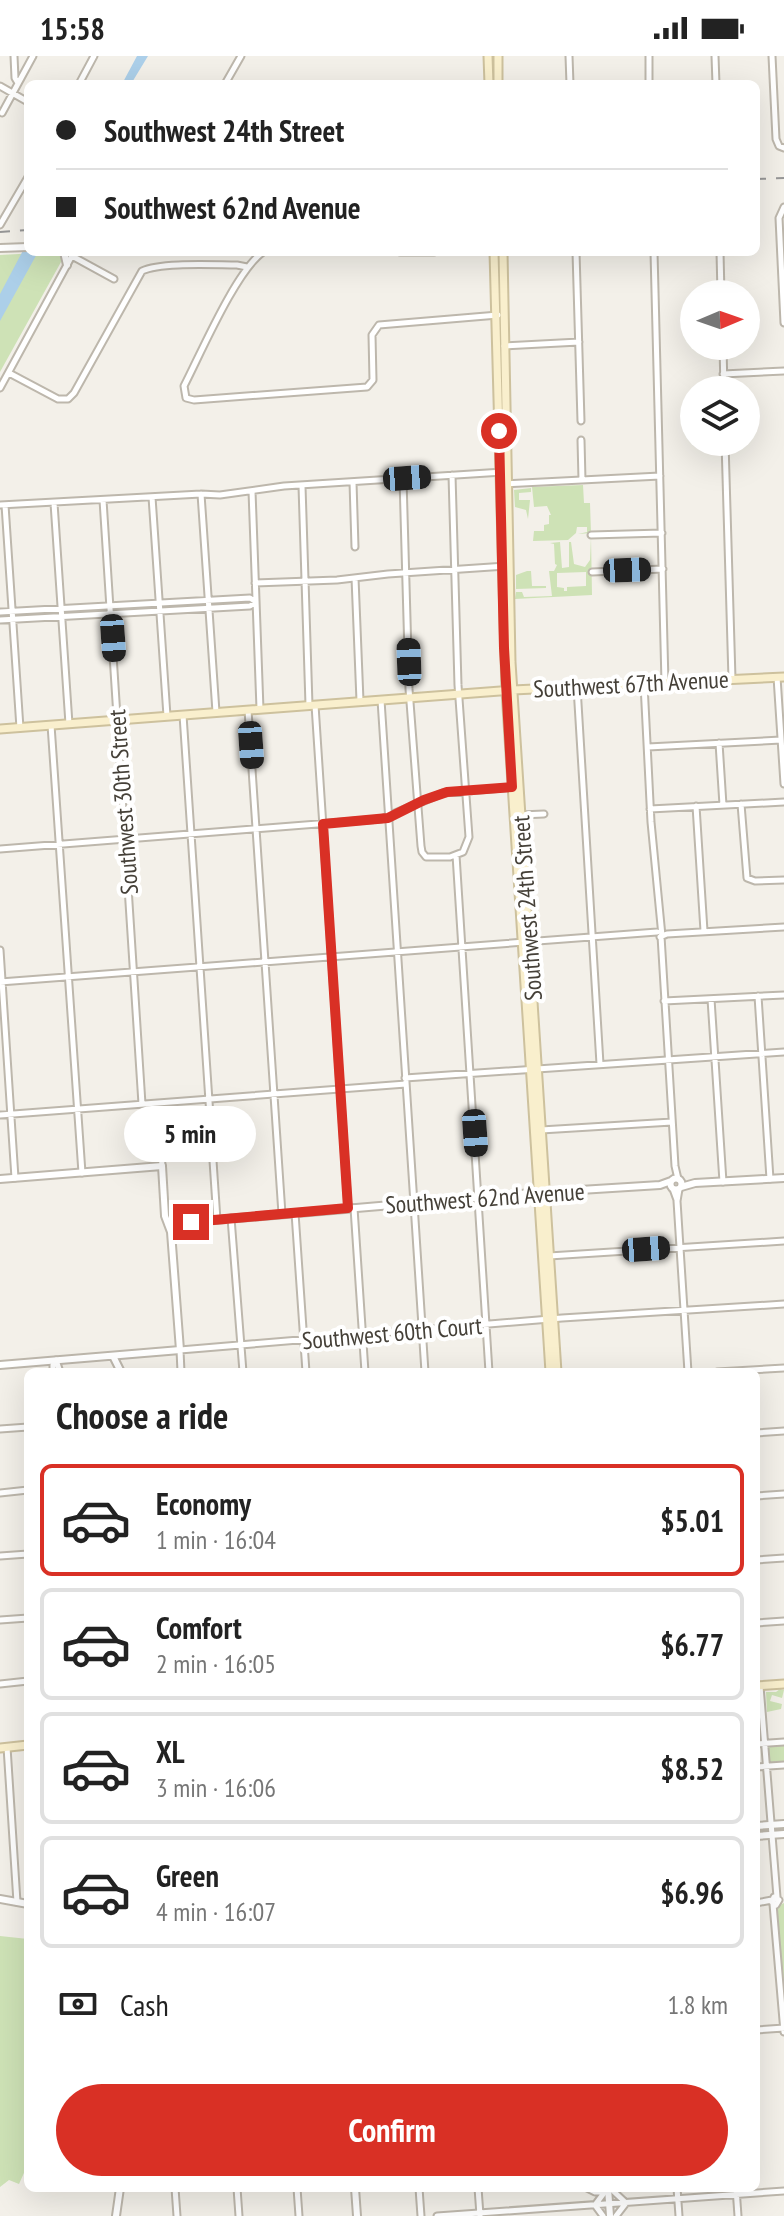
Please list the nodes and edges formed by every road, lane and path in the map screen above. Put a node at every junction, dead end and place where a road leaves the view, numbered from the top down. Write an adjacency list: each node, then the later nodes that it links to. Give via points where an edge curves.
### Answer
1 (33, 56): 11 (street)
2 (94, 56): 12 (street)
3 (241, 56): 13 (street)
4 (488, 56): 14 (main road)
5 (498, 56): 15 (main road)
6 (569, 56): 16 (street)
7 (649, 56): 17 (street)
8 (715, 56): 18 (street)
9 (772, 56): 24 (street, via 776,139)
10 (14, 58): 11 (street); 19 (street)
11 (29, 65): 19 (street)
12 (81, 80)
13 (227, 80)
14 (489, 80)
15 (498, 80)
16 (570, 80)
17 (649, 80)
18 (716, 80)
19 (18, 83): 21 (street)
20 (0, 86): 21 (street)
21 (13, 93): 22 (street); 23 (street)
22 (24, 100)
23 (2, 113)
24 (781, 147)
25 (24, 184): 27 (street)
26 (783, 208): 44 (street, via 779,218)
27 (0, 225)
28 (24, 247): 29 (street)
29 (0, 248)
30 (65, 256): 39 (street)
31 (72, 256): 39 (street)
32 (76, 256): 41 (street)
33 (259, 256): 40 (street)
34 (494, 256): 43 (main road, Southwest 24th Street)
35 (503, 256): 43 (main road, Southwest 24th Street)
36 (576, 256): 45 (street)
37 (654, 256): 57 (street)
38 (720, 256): 42 (street)
39 (67, 265): 49 (street)
40 (247, 267): 43 (street, via 184,386 186,398 371,386 372,335 377,326); 49 (street, via 146,269 65,400)
41 (114, 279)
42 (721, 280)
43 (500, 315): 46 (main road, Southwest 24th Street)
44 (784, 323)
45 (579, 342): 46 (street); 52 (street)
46 (501, 346): 55 (main road, Southwest 24th Street)
47 (723, 360): 50 (street)
48 (784, 371): 50 (street)
49 (9, 373): 51 (street)
50 (723, 374)
51 (0, 388)
52 (581, 421)
53 (581, 440): 59 (street)
54 (725, 456): 92 (street)
55 (504, 472): 56 (street); 61 (main road, Southwest 24th Street)
56 (452, 475): 58 (street); 73 (street)
57 (660, 476): 59 (street); 69 (street)
58 (403, 479): 60 (street); 76 (street)
59 (582, 480): 61 (street)
60 (353, 482): 62 (street); 71 (street)
61 (505, 484): 72 (main road, Southwest 24th Street)
62 (302, 486): 63 (street); 78 (street)
63 (252, 491): 64 (street); 79 (street)
64 (201, 494): 65 (street); 80 (street)
65 (152, 497): 66 (street); 82 (street)
66 (103, 500): 67 (street); 84 (street, Southwest 30th Street)
67 (54, 503): 68 (street); 88 (street)
68 (3, 505): 85 (street)
69 (662, 533): 70 (street); 74 (street)
70 (591, 535)
71 (355, 547)
72 (506, 566): 73 (street); 96 (main road, Southwest 24th Street)
73 (455, 569): 76 (street); 97 (street)
74 (663, 569): 75 (street); 93 (street)
75 (592, 572)
76 (406, 573): 77 (street); 98 (street)
77 (355, 578): 78 (street); 100 (street)
78 (305, 580): 79 (street); 101 (street)
79 (255, 583): 81 (street)
80 (208, 600): 81 (street); 82 (street); 83 (street)
81 (256, 602): 83 (street); 102 (street)
82 (160, 603): 84 (street); 86 (street)
83 (209, 608): 86 (street); 104 (street)
84 (111, 610): 86 (street); 88 (street); 107 (street, Southwest 30th Street)
85 (13, 611): 87 (street); 88 (street); 89 (street)
86 (160, 611): 106 (street)
87 (0, 612)
88 (62, 612): 89 (street); 108 (street)
89 (13, 619): 90 (street); 110 (street)
90 (0, 620)
91 (781, 677): 92 (main road, Southwest 67th Avenue); 112 (street)
92 (732, 679): 93 (main road, Southwest 67th Avenue)
93 (665, 683): 94 (main road, Southwest 67th Avenue)
94 (644, 684): 95 (main road, Southwest 67th Avenue); 114 (street)
95 (577, 687): 96 (main road, Southwest 67th Avenue); 138 (street)
96 (510, 690): 97 (main road, Southwest 67th Avenue); 116 (main road, Southwest 24th Street)
97 (460, 694): 98 (main road, Southwest 67th Avenue); 117 (street)
98 (411, 697): 99 (main road, Southwest 67th Avenue); 119 (street)
99 (381, 700): 100 (main road, Southwest 67th Avenue); 126 (street)
100 (360, 701): 101 (main road, Southwest 67th Avenue)
101 (312, 705): 102 (main road, Southwest 67th Avenue); 127 (street)
102 (260, 709): 103 (main road, Southwest 67th Avenue)
103 (248, 710): 104 (main road, Southwest 67th Avenue); 128 (street)
104 (216, 712): 105 (main road, Southwest 67th Avenue)
105 (183, 715): 106 (main road, Southwest 67th Avenue); 129 (street)
106 (167, 716): 107 (main road, Southwest 67th Avenue)
107 (117, 720): 108 (main road, Southwest 67th Avenue); 130 (street, Southwest 30th Street)
108 (69, 724): 109 (main road, Southwest 67th Avenue)
109 (51, 725): 110 (main road, Southwest 67th Avenue); 131 (street)
110 (20, 728): 111 (main road, Southwest 67th Avenue)
111 (0, 729)
112 (781, 740): 113 (street); 115 (street)
113 (719, 743): 114 (street); 121 (street)
114 (648, 747): 123 (street)
115 (784, 784)
116 (516, 787): 117 (street); 125 (main road, Southwest 24th Street)
117 (466, 791): 119 (street); 133 (street, via 469,840)
118 (784, 802): 120 (street)
119 (418, 803): 126 (street); 133 (street, via 423,854)
120 (741, 804): 121 (street); 134 (street, via 745,873 749,879)
121 (723, 805): 122 (street)
122 (696, 806): 123 (street); 136 (street)
123 (652, 808): 137 (street)
124 (544, 814): 125 (street)
125 (518, 815): 139 (main road, Southwest 24th Street)
126 (388, 818): 127 (street); 142 (street)
127 (323, 824): 128 (street); 143 (street)
128 (257, 828): 129 (street); 144 (street)
129 (191, 834): 130 (street); 145 (street)
130 (125, 839): 131 (street); 146 (street, Southwest 30th Street)
131 (59, 844): 132 (street); 147 (street)
132 (0, 849)
133 (456, 855): 140 (street)
134 (784, 880)
135 (784, 927): 136 (street)
136 (704, 931): 137 (street)
137 (659, 934): 138 (street); 152 (street)
138 (591, 938): 139 (street); 157 (street)
139 (526, 941): 140 (street); 158 (main road, Southwest 24th Street)
140 (463, 946): 142 (street); 159 (street)
141 (0, 950): 148 (street)
142 (397, 951): 143 (street); 160 (street)
143 (331, 956): 144 (street); 161 (street)
144 (265, 961): 145 (street); 162 (street)
145 (199, 966): 146 (street); 163 (street)
146 (134, 972): 147 (street); 165 (street, Southwest 30th Street)
147 (68, 977): 148 (street); 166 (street)
148 (1, 982): 167 (street)
149 (784, 995): 150 (street)
150 (758, 996): 151 (street); 154 (street)
151 (711, 999): 152 (street); 155 (street)
152 (664, 1001): 156 (street)
153 (784, 1052): 154 (street)
154 (762, 1054): 155 (street); 176 (street)
155 (715, 1056): 156 (street); 177 (street)
156 (668, 1060): 157 (street); 169 (street)
157 (600, 1064): 158 (street)
158 (534, 1068): 159 (street); 170 (main road, Southwest 24th Street)
159 (471, 1072): 160 (street); 180 (street)
160 (405, 1081): 161 (street); 181 (street)
161 (340, 1089): 162 (street); 182 (street)
162 (274, 1094): 163 (street); 184 (street)
163 (208, 1099): 164 (street); 186 (street)
164 (158, 1103): 165 (street); 171 (street)
165 (142, 1104): 166 (street)
166 (77, 1109): 167 (street); 172 (street)
167 (11, 1114): 168 (street); 173 (street)
168 (0, 1115)
169 (672, 1122): 170 (street); 178 (street)
170 (538, 1130): 179 (main road, Southwest 24th Street)
171 (162, 1166): 172 (street); 187 (street)
172 (82, 1173): 173 (street)
173 (15, 1178): 175 (street)
174 (784, 1178): 176 (street, Southwest 62nd Avenue)
175 (0, 1179)
176 (770, 1179): 177 (street, Southwest 62nd Avenue)
177 (723, 1182): 178 (street, Southwest 62nd Avenue)
178 (676, 1184): 179 (street, Southwest 62nd Avenue); 189 (street)
179 (542, 1192): 180 (street, Southwest 62nd Avenue); 190 (main road, Southwest 24th Street)
180 (478, 1197): 181 (street, Southwest 62nd Avenue); 194 (street)
181 (414, 1203): 182 (street, Southwest 62nd Avenue); 195 (street)
182 (351, 1208): 183 (street, Southwest 62nd Avenue); 196 (street)
183 (295, 1213): 184 (street, Southwest 62nd Avenue); 197 (street)
184 (282, 1214): 185 (street, Southwest 62nd Avenue)
185 (231, 1218): 186 (street, Southwest 62nd Avenue); 198 (street)
186 (217, 1220): 187 (street, Southwest 62nd Avenue)
187 (168, 1224): 199 (street)
188 (784, 1241): 189 (street)
189 (680, 1247): 190 (street); 192 (street)
190 (546, 1256): 193 (main road, Southwest 24th Street)
191 (784, 1304): 192 (street, Southwest 60th Court)
192 (684, 1311): 193 (street, Southwest 60th Court); 214 (street)
193 (550, 1320): 194 (street, Southwest 60th Court); 212 (main road, Southwest 24th Street); 213 (main road, Southwest 24th Street)
194 (486, 1325): 195 (street, Southwest 60th Court); 211 (street)
195 (422, 1330): 196 (street, Southwest 60th Court); 210 (street)
196 (362, 1335): 197 (street, Southwest 60th Court); 209 (street)
197 (303, 1340): 198 (street, Southwest 60th Court); 208 (street)
198 (241, 1345): 199 (street, Southwest 60th Court); 207 (street)
199 (180, 1350): 200 (street, Southwest 60th Court); 206 (street)
200 (113, 1356): 201 (street, Southwest 60th Court); 205 (street)
201 (56, 1360): 202 (street, Southwest 60th Court); 203 (street); 204 (street)
202 (0, 1365)
203 (53, 1368)
204 (59, 1368)
205 (119, 1368)
206 (181, 1368)
207 (243, 1368)
208 (306, 1368)
209 (365, 1368)
210 (425, 1368)
211 (489, 1368)
212 (550, 1368)
213 (556, 1368)
214 (688, 1368)
215 (784, 1368): 216 (street)
216 (760, 1369)
217 (24, 1427): 218 (street)
218 (0, 1429)
219 (784, 1431): 220 (street)
220 (760, 1433)
221 (24, 1490): 222 (street)
222 (0, 1493)
223 (784, 1494): 224 (street)
224 (760, 1496)
225 (24, 1554): 226 (street)
226 (0, 1556)
227 (784, 1558): 228 (street)
228 (760, 1560)
229 (24, 1618): 230 (street)
230 (0, 1620)
231 (784, 1621): 232 (street)
232 (760, 1623)
233 (24, 1681): 234 (street)
234 (0, 1684)
235 (784, 1684): 236 (main road)
236 (760, 1686)
237 (760, 1705): 239 (street)
238 (784, 1742): 239 (street)
239 (764, 1743): 240 (street); 244 (street)
240 (760, 1744)
241 (24, 1746): 242 (main road)
242 (4, 1748): 254 (street)
243 (784, 1765): 244 (street)
244 (766, 1766): 245 (street); 247 (street)
245 (760, 1767)
246 (784, 1824): 247 (street)
247 (770, 1825): 248 (street); 250 (street)
248 (760, 1826)
249 (784, 1834): 250 (street)
250 (771, 1835): 251 (street); 253 (street)
251 (760, 1836)
252 (0, 1899): 254 (street)
253 (776, 1900): 257 (street)
254 (17, 1902): 255 (street)
255 (24, 1903)
256 (760, 2030): 257 (street)
257 (784, 2030)
258 (760, 2191): 259 (street)
259 (784, 2191)
260 (119, 2192): 280 (street)
261 (175, 2192): 281 (street)
262 (237, 2192): 282 (street)
263 (297, 2192): 283 (street)
264 (355, 2192): 284 (street)
265 (419, 2192): 285 (street)
266 (478, 2192): 279 (street)
267 (595, 2192): 277 (street)
268 (606, 2192): 277 (street)
269 (608, 2192): 276 (street)
270 (612, 2192): 275 (street)
271 (677, 2192): 274 (street)
272 (729, 2192): 274 (street)
273 (736, 2192): 291 (street)
274 (678, 2199): 275 (street); 290 (street)
275 (626, 2203): 276 (street); 289 (street)
276 (610, 2204): 277 (street); 289 (street)
277 (595, 2205): 278 (street); 288 (street)
278 (546, 2208): 279 (street); 287 (street)
279 (480, 2214): 286 (street)
280 (116, 2216)
281 (177, 2216)
282 (239, 2216)
283 (299, 2216)
284 (357, 2216)
285 (421, 2216)
286 (437, 2216)
287 (546, 2216)
288 (603, 2216)
289 (613, 2216)
290 (679, 2216)
291 (738, 2216)

